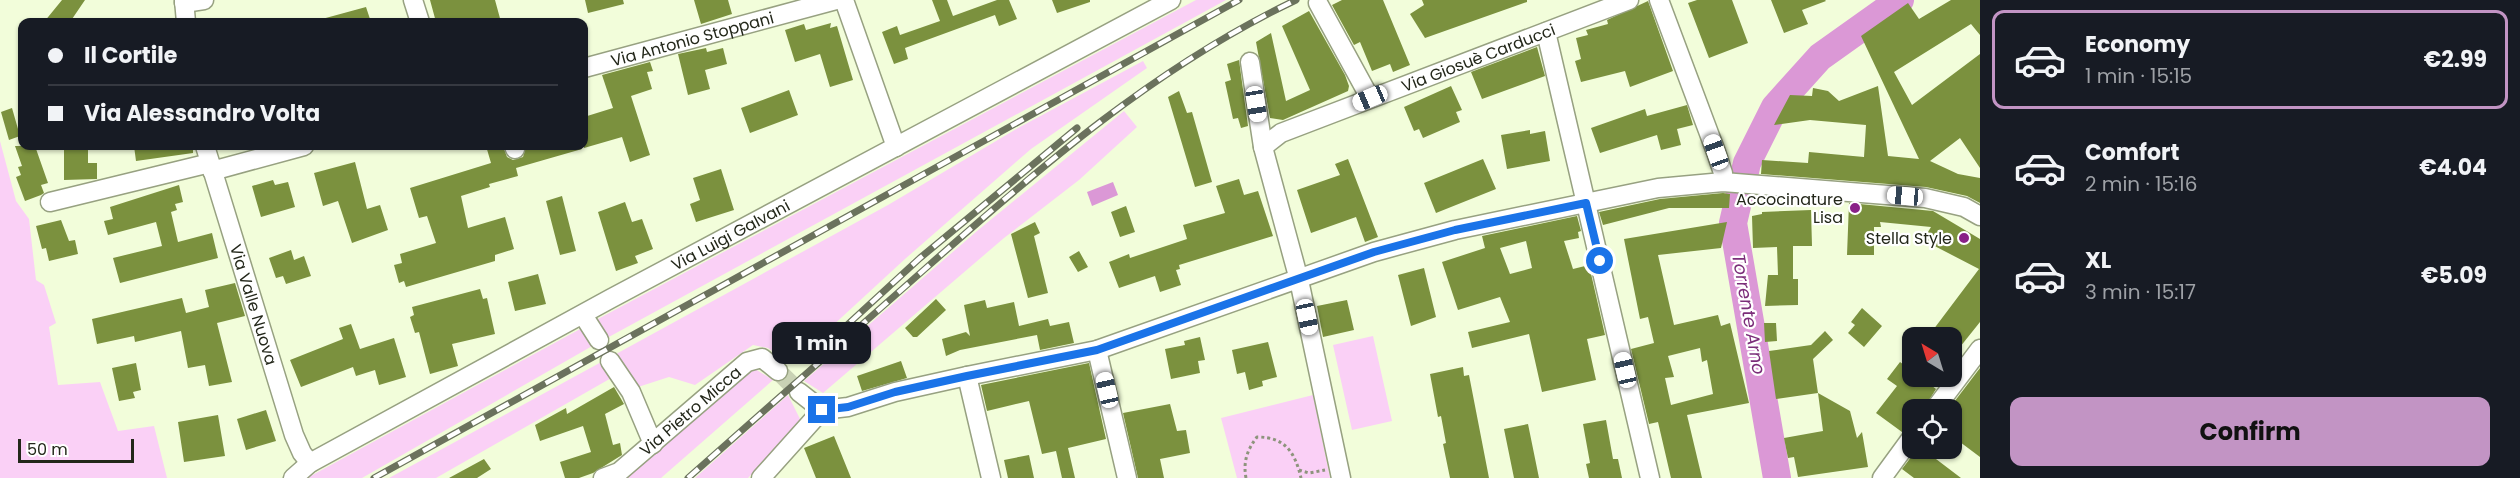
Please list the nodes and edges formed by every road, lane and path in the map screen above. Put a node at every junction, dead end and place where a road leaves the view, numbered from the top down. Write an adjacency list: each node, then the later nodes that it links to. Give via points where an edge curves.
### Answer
1 (204, 0): 8 (street)
2 (413, 0): 11 (street)
3 (836, 0): 14 (street, Via Antonio Stoppani)
4 (844, 0): 16 (street)
5 (1171, 0): 16 (street, Via Luigi Galvani)
6 (1629, 0): 12 (street, Via Giosuè Carducci)
7 (1659, 0): 20 (street)
8 (184, 1): 10 (street)
9 (1318, 3): 15 (street)
10 (186, 18)
11 (419, 18)
12 (1546, 32): 15 (street, Via Giosuè Carducci); 22 (street)
13 (1250, 62): 17 (street)
14 (588, 67)
15 (1370, 98): 17 (street, Via Giosuè Carducci, via 1281,133)
16 (896, 147): 25 (street, Via Luigi Galvani)
17 (1263, 147): 24 (street)
18 (277, 150): 19 (street)
19 (209, 160): 21 (street); 37 (street, Via Valle Nuova, via 294,435)
20 (1728, 182): 22 (street, via 1658,188); 23 (street, via 1925,198 1964,207)
21 (50, 202)
22 (1586, 203): 24 (street, via 1455,230 1374,252); 47 (street)
23 (1980, 216)
24 (1299, 280): 28 (street); 39 (street)
25 (583, 315): 26 (street); 37 (street, Via Luigi Galvani)
26 (599, 340)
27 (1980, 349): 33 (street)
28 (1097, 350): 31 (street); 44 (street)
29 (610, 361): 35 (street, via 631,392)
30 (778, 371): 35 (street, Via Pietro Micca, via 762,358 747,362)
31 (967, 376): 34 (street, via 848,407); 43 (street)
32 (799, 392): 34 (street)
33 (1942, 399)
34 (822, 410): 42 (street)
35 (652, 444): 41 (street, Via Pietro Micca, via 619,472)
36 (1902, 450): 48 (street)
37 (310, 462): 40 (street, Via Luigi Galvani)
38 (1299, 470): 39 (path); 45 (path, via 1291,451 1279,440 1257,437 1248,448); 46 (path)
39 (1339, 472)
40 (293, 478)
41 (603, 478)
42 (761, 478)
43 (992, 478)
44 (1127, 478)
45 (1246, 478)
46 (1301, 478)
47 (1650, 478)
48 (1881, 478)

